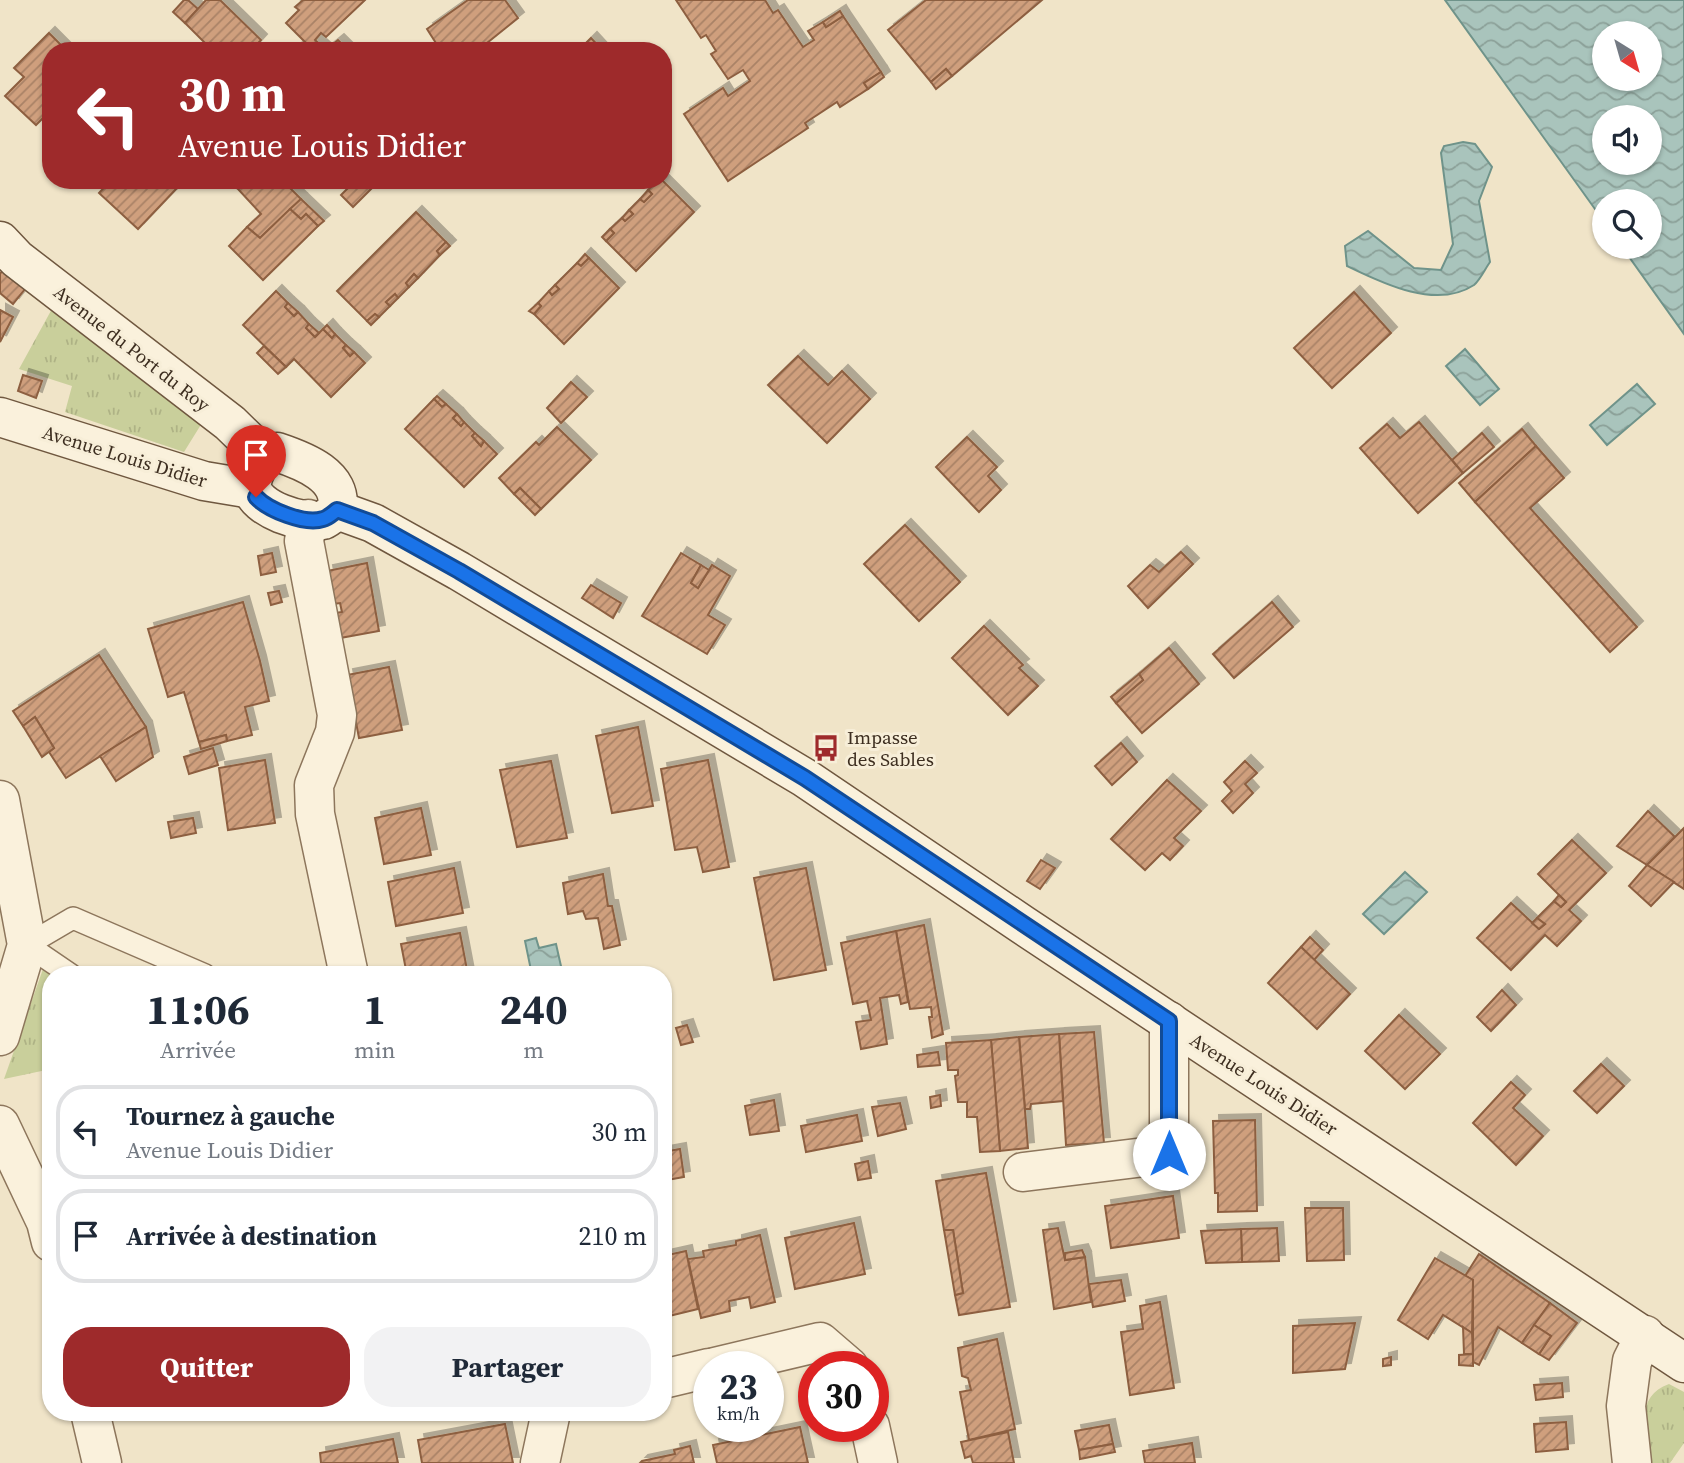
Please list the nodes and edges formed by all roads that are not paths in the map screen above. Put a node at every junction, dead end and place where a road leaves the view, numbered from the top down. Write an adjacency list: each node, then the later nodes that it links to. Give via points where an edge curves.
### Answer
1 (0, 241): 3 (main road, Avenue du Port du Roy, via 17,259 230,423)
2 (0, 417): 3 (main road, Avenue Louis Didier, via 204,481)
3 (258, 472): 4 (main road, Avenue Louis Didier, via 256,497 271,510); 4 (main road, Avenue Louis Didier, via 277,452 303,461 336,489 339,499)
4 (322, 514): 9 (main road, via 304,541 337,715 335,733 314,785 315,814); 10 (main road, Avenue Louis Didier, via 373,523 805,778)
5 (0, 800): 6 (main road)
6 (27, 945): 7 (lane); 8 (lane, via 73,918); 11 (main road)
7 (58, 966)
8 (184, 966)
9 (347, 966)
10 (1169, 1021): 13 (main road, via 1169,1154); 15 (main road, Avenue Louis Didier)
11 (0, 1036)
12 (0, 1125): 14 (main road)
13 (1023, 1172)
14 (42, 1214)
15 (1645, 1335): 18 (main road, Avenue Louis Didier); 27 (main road, via 1632,1361 1626,1406)
16 (782, 1351): 17 (main road, via 820,1342)
17 (830, 1351)
18 (1684, 1363)
19 (693, 1372): 20 (main road)
20 (672, 1377)
21 (92, 1421): 24 (main road)
22 (549, 1421): 25 (main road)
23 (873, 1442): 26 (main road)
24 (102, 1463)
25 (540, 1463)
26 (878, 1463)
27 (1632, 1463)

